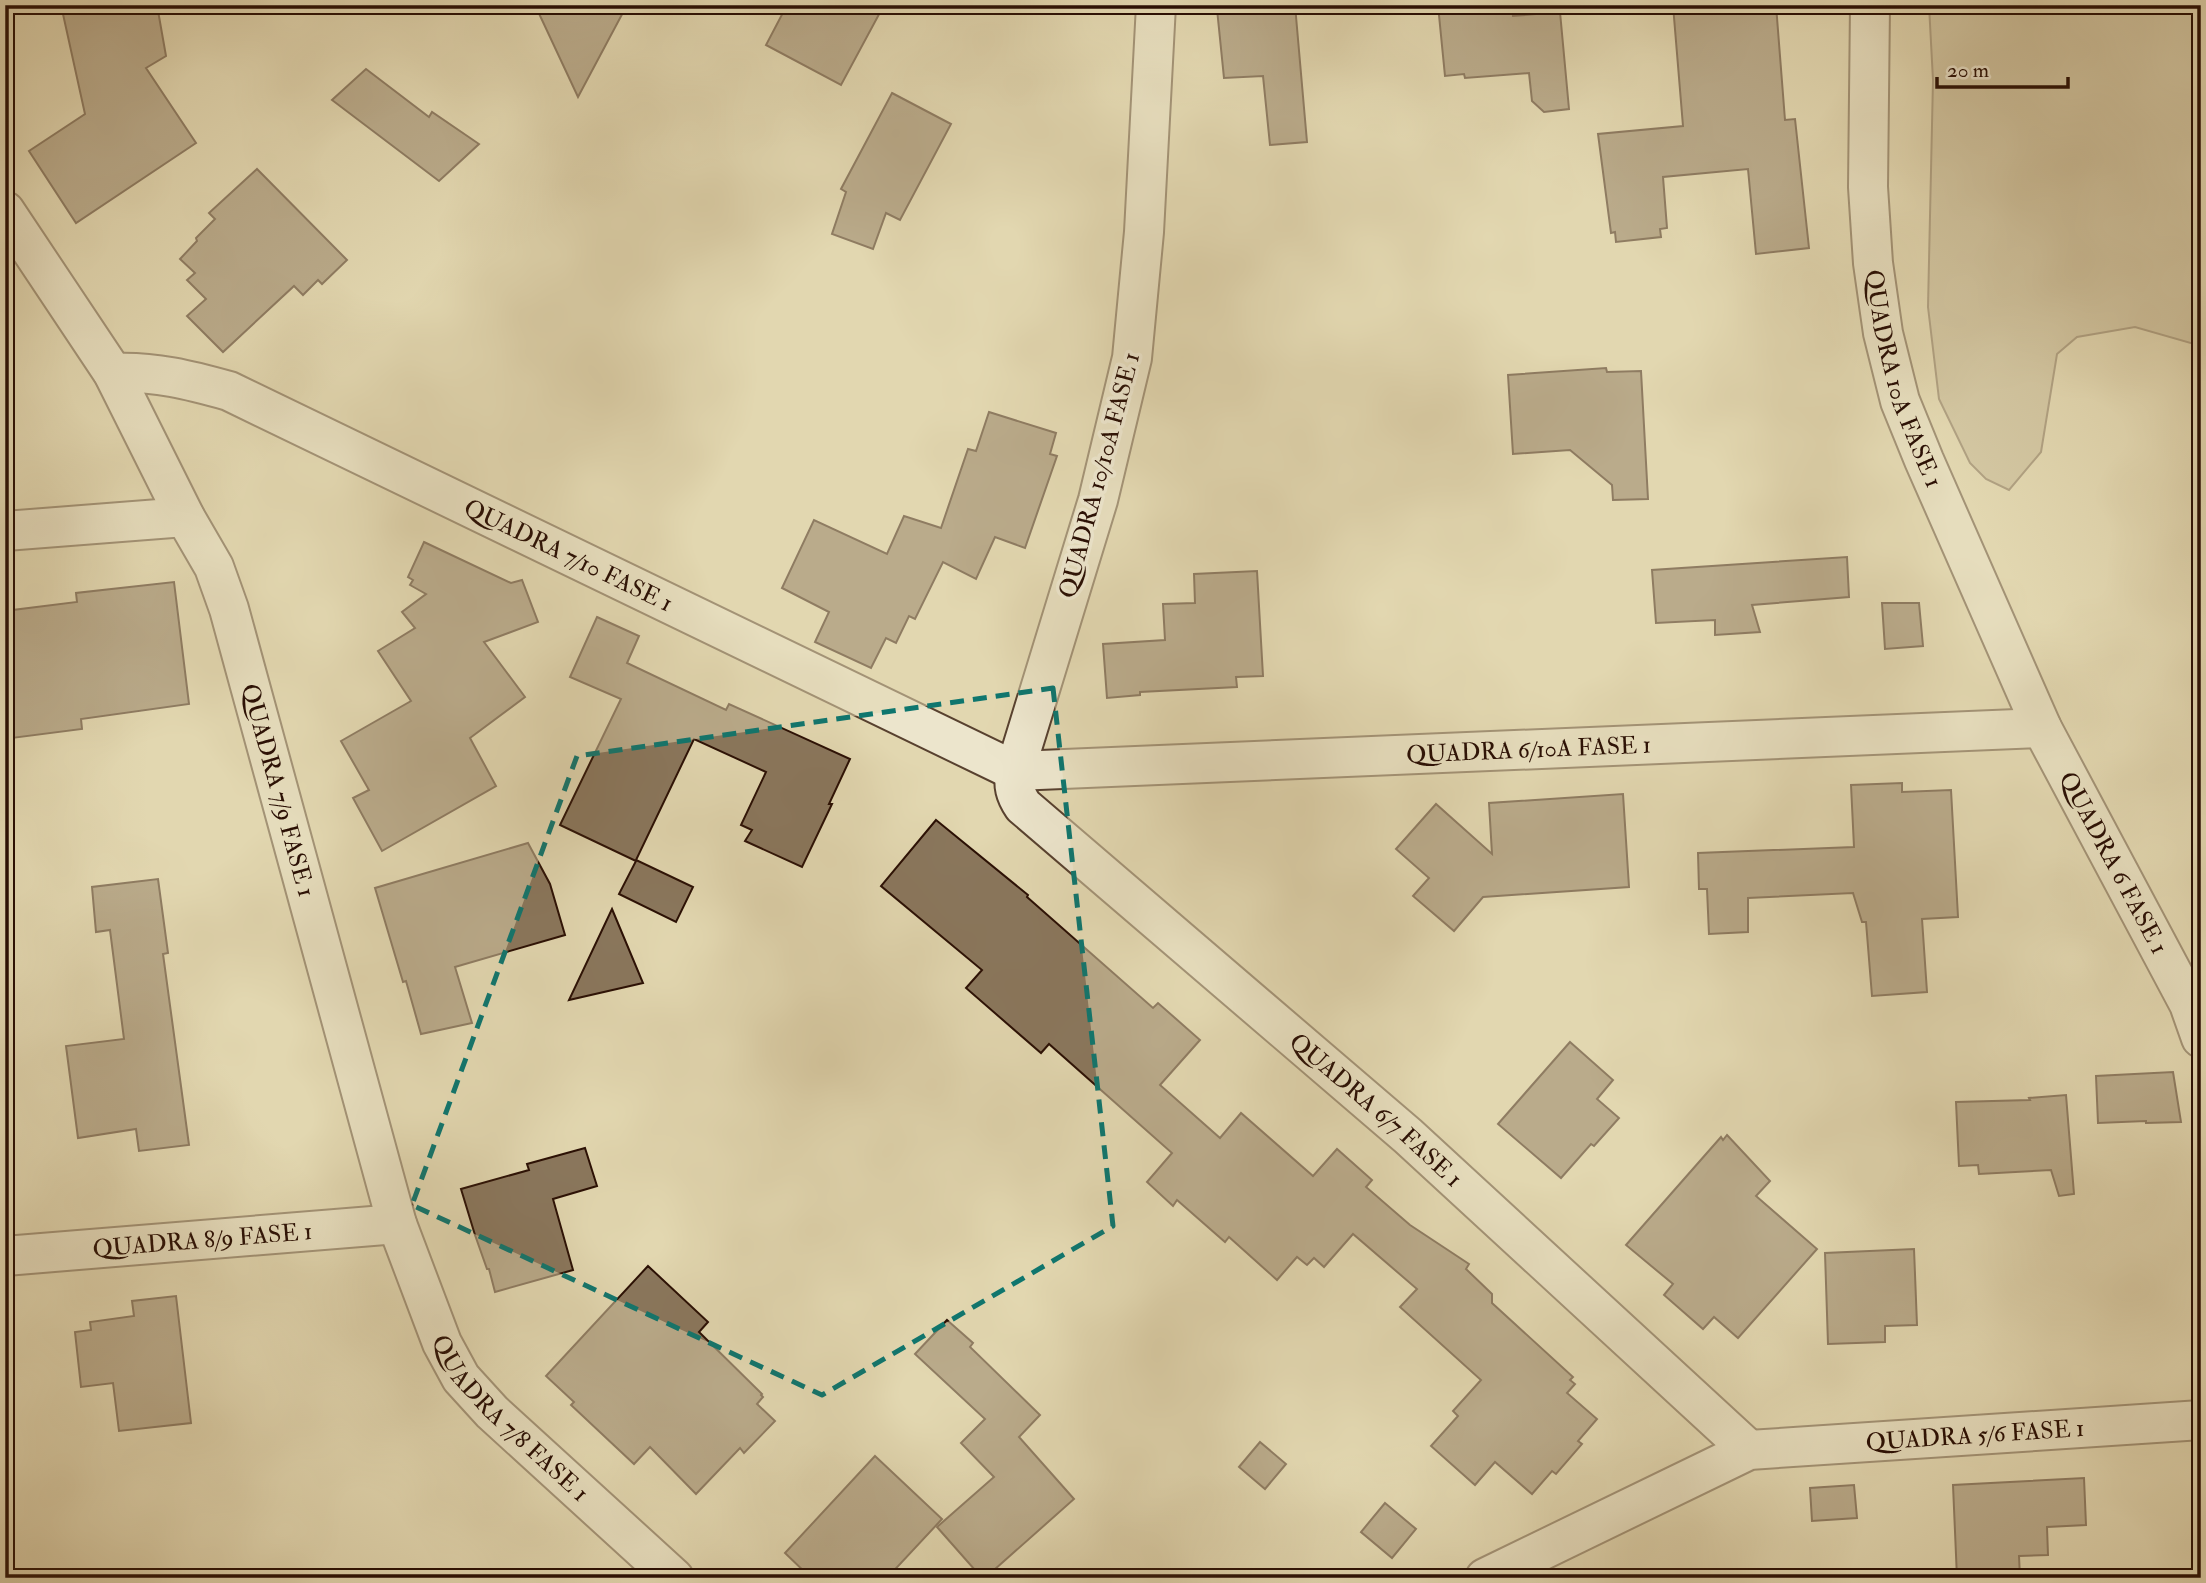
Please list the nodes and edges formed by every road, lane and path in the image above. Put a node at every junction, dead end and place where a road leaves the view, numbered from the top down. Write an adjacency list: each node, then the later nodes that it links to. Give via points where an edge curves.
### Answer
1 (1156, 5): 8 (street, QUADRA 10/10A FASE 1, via 1132,358 1098,500)
2 (1870, 5): 7 (street, QUADRA 10A FASE 1, via 1868,187 1884,333 1905,413)
3 (5, 211): 4 (street, QUADRA 7/9 FASE 1)
4 (113, 373): 5 (street, QUADRA 7/9 FASE 1); 8 (street, QUADRA 7/10 FASE 1, via 178,377 229,391)
5 (185, 517): 6 (street); 10 (street, QUADRA 7/9 FASE 1, via 214,567 229,609)
6 (5, 531)
7 (2042, 728): 8 (street, QUADRA 6/10A FASE 1); 9 (street, QUADRA 6 FASE 1, via 2189,1004)
8 (1015, 771): 13 (street, QUADRA 6/7 FASE 1, via 1013,785 1023,806 1408,1136)
9 (2201, 1038)
10 (397, 1224): 11 (street, QUADRA 8/9 FASE 1); 14 (street, QUADRA 7/8 FASE 1, via 442,1343 461,1378 492,1412)
11 (5, 1256)
12 (2201, 1420): 13 (street, QUADRA 5/6 FASE 1)
13 (1749, 1450): 15 (street)
14 (674, 1578)
15 (1485, 1578)

